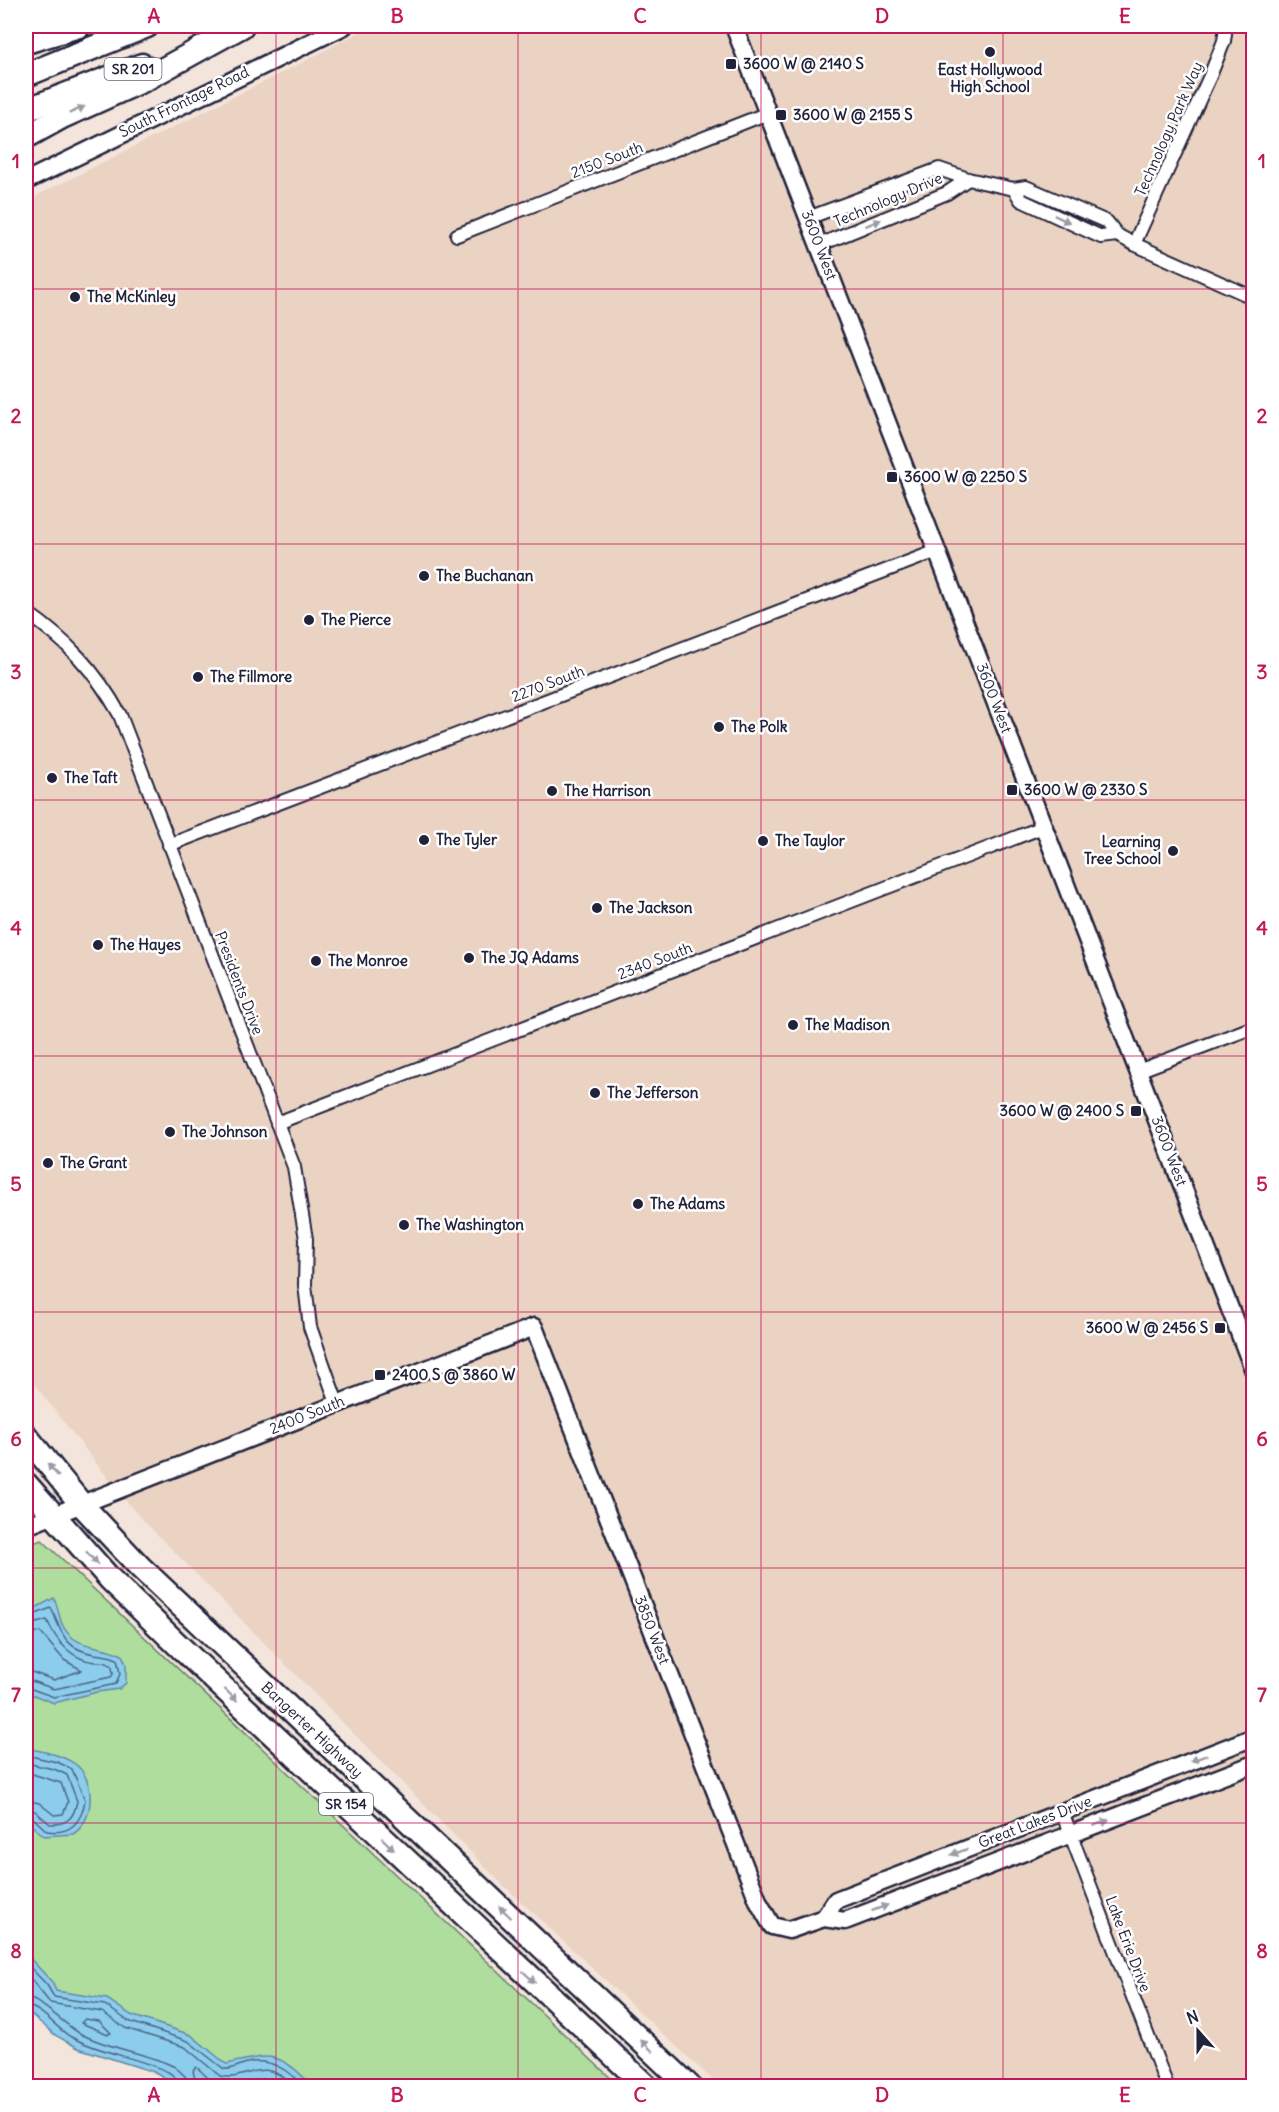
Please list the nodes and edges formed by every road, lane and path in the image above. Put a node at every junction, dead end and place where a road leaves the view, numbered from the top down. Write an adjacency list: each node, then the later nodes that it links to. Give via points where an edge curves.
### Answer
1 (79, 26): 7 (highway)
2 (147, 26): 8 (highway, SR 201)
3 (241, 26): 9 (highway, SR 201); 11 (highway, one-way to 3, via 142,81)
4 (344, 26): 13 (street, South Frontage Road)
5 (734, 26): 10 (street, 3600 West)
6 (1226, 26): 16 (street, Technology Park Way, via 1210,76)
7 (26, 42)
8 (26, 75)
9 (26, 111)
10 (768, 113): 14 (street, 3600 West); 15 (street, 2150 South)
11 (26, 136)
12 (968, 179): 14 (street, Technology Drive, via 939,169); 16 (street, Technology Drive, via 1014,189 1021,200 1101,237 1117,235); 17 (street, Technology Drive, one-way to 12, via 947,193)
13 (26, 181)
14 (808, 218): 17 (street, 3600 West)
15 (457, 235)
16 (1134, 244): 18 (street, Technology Drive)
17 (819, 245): 19 (street, 3600 West)
18 (1254, 298)
19 (937, 551): 21 (street, 3600 West); 22 (street, 2270 South)
20 (26, 612): 22 (street, Presidents Drive, via 69,645 106,690 120,715)
21 (1044, 826): 24 (street, 3600 West); 25 (street, 2340 South)
22 (169, 845): 25 (street, Presidents Drive)
23 (1254, 1027): 24 (street)
24 (1138, 1071): 27 (street, 3600 West)
25 (277, 1123): 28 (street, Presidents Drive, via 299,1186 310,1327)
26 (534, 1327): 28 (street, 2400 South); 39 (street, 3850 West, via 763,1914)
27 (1254, 1371)
28 (337, 1403): 31 (street, 2400 South)
29 (26, 1436): 31 (highway, Bangerter Highway / SR 154, one-way to 29)
30 (26, 1484): 32 (highway, Bangerter Highway / SR 154)
31 (81, 1504): 32 (street, 2400 South); 41 (highway, Bangerter Highway / SR 154, one-way to 31, via 161,1587)
32 (52, 1515): 33 (street, 2400 South); 40 (highway, Bangerter Highway / SR 154, one-way to 40, via 180,1647)
33 (26, 1526)
34 (1254, 1737): 36 (street, Great Lakes Drive, one-way to 36)
35 (1254, 1764): 37 (street, Great Lakes Drive, one-way to 35)
36 (1062, 1812): 37 (street, Lake Erie Drive); 38 (street, Great Lakes Drive, one-way to 38, via 836,1900)
37 (1070, 1834): 38 (street, Great Lakes Drive, one-way to 37, via 845,1921); 42 (street, Lake Erie Drive)
38 (824, 1918): 39 (street, Great Lakes Drive, via 795,1929)
39 (776, 1928)
40 (646, 2086)
41 (689, 2086)
42 (1167, 2086)

